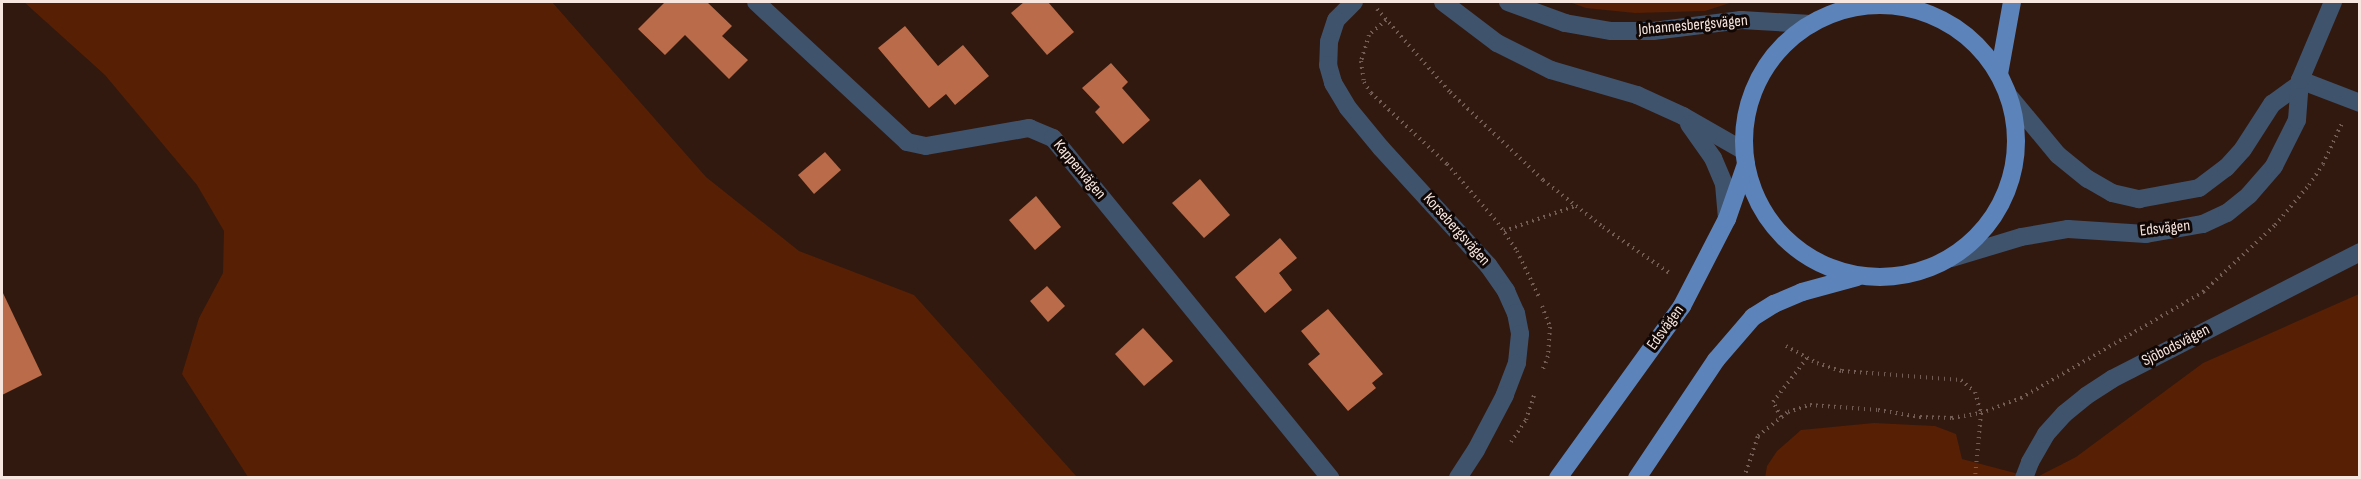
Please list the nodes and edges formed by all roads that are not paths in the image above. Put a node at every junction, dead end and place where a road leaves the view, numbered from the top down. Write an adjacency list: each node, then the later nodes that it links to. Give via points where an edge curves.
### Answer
1 (756, 2): 19 (street, Kappenvägen, via 907,142 926,146 1029,128 1053,138)
2 (1354, 2): 20 (street, Korsebergsvägen, via 1336,20 1329,42 1328,64 1333,83 1381,148 1488,265 1516,313 1520,334 1517,363 1505,395)
3 (1443, 2): 13 (street, via 1497,43 1551,70 1637,95)
4 (1508, 2): 8 (street, Johannesbergsvägen, via 1565,23 1611,31 1653,31 1741,20)
5 (2012, 2): 9 (main road)
6 (2332, 2): 10 (street, Edsvägen)
7 (1880, 3): 8 (main road, via 1843,10); 9 (main road, via 1938,18 1973,41)
8 (1811, 24): 14 (main road, via 1782,47 1759,78 1747,113)
9 (1999, 74): 11 (main road)
10 (2299, 82): 11 (street, Edsvägen, via 2272,104 2243,150 2199,188 2139,200 2088,179 2058,155); 12 (street); 17 (street, Edsvägen, via 2297,120 2274,165 2249,195 2227,213 2203,224 2146,234 2068,229 2021,237)
11 (2008, 95): 17 (main road, via 2016,156 2005,196 1983,231)
12 (2355, 100)
13 (1683, 116): 14 (street); 15 (street, via 1713,158 1724,184)
14 (1745, 158): 15 (main road, Edsvägen); 18 (main road, via 1759,204 1784,238 1818,263)
15 (1727, 219): 21 (main road, Edsvägen, via 1683,306)
16 (2360, 252): 23 (street, Sjöbodsvägen, via 2086,396 2046,434)
17 (1952, 258): 18 (main road, via 1916,273 1878,278)
18 (1858, 276): 22 (main road, via 1802,292 1753,317 1716,360)
19 (1330, 477)
20 (1458, 477)
21 (1558, 477)
22 (1637, 477)
23 (2024, 477)

